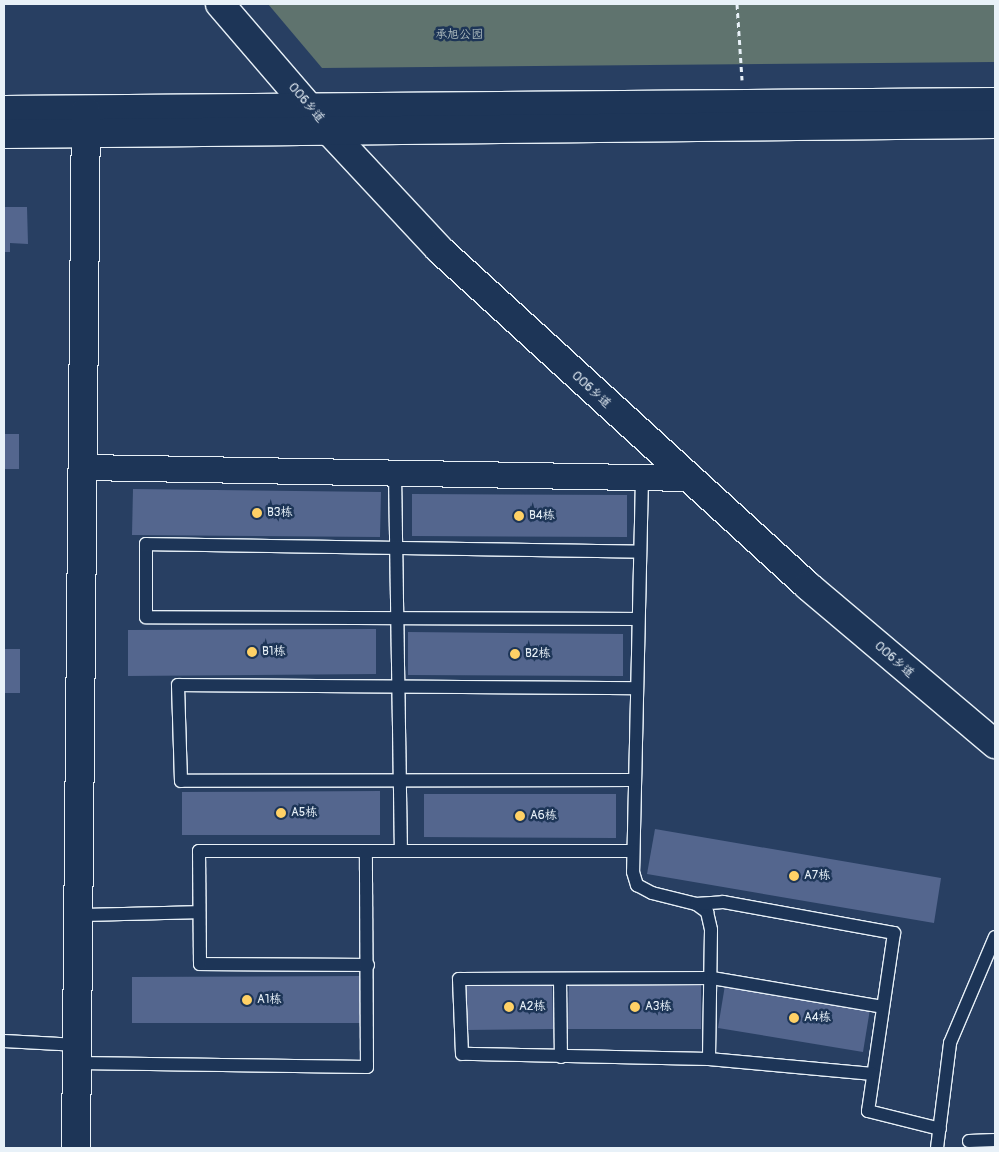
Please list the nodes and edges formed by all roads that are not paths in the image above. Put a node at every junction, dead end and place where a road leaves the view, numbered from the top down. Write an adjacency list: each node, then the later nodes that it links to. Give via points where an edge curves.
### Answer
1 (220, 4): 3 (street, 006乡道)
2 (995, 102): 3 (street)
3 (310, 107): 5 (street); 7 (street, 006乡道)
4 (4, 110): 5 (street)
5 (87, 122): 7 (street); 8 (street); 9 (street)
6 (995, 124): 7 (street)
7 (331, 132): 12 (street, 006乡道, via 439,249)
8 (4, 134)
9 (84, 467): 10 (street); 27 (street)
10 (396, 473): 11 (street); 13 (lane)
11 (642, 478): 12 (street); 14 (lane)
12 (688, 478): 19 (street, 006乡道, via 808,586)
13 (397, 548): 14 (lane); 15 (lane); 15 (lane, via 146,544 146,617)
14 (640, 552): 16 (lane)
15 (398, 619): 16 (lane); 17 (lane)
16 (638, 619): 18 (lane)
17 (399, 686): 18 (lane); 20 (lane); 20 (lane, via 178,685 180,781)
18 (637, 688): 21 (lane)
19 (995, 744)
20 (400, 780): 21 (lane); 23 (lane)
21 (635, 780): 24 (lane)
22 (366, 851): 23 (lane); 26 (lane, via 199,851); 29 (lane)
23 (401, 851): 24 (lane)
24 (634, 851): 25 (lane, via 633,872 637,885 652,893)
25 (696, 904): 30 (lane, via 707,912 711,930); 32 (lane, via 723,902 894,933)
26 (199, 912): 27 (lane); 29 (lane, via 200,964)
27 (79, 915): 34 (street)
28 (995, 937): 38 (lane, via 950,1043)
29 (368, 965): 34 (lane, via 367,1067)
30 (712, 978): 31 (lane); 32 (lane); 36 (lane)
31 (560, 979): 35 (lane); 35 (lane, via 459,979 462,1054)
32 (883, 1007): 37 (lane)
33 (4, 1041): 34 (lane)
34 (78, 1054): 41 (street)
35 (561, 1056): 36 (lane)
36 (709, 1060): 37 (lane)
37 (873, 1074): 38 (lane, via 868,1111)
38 (940, 1129): 42 (lane)
39 (995, 1140): 40 (lane)
40 (969, 1141)
41 (76, 1148)
42 (937, 1148)

